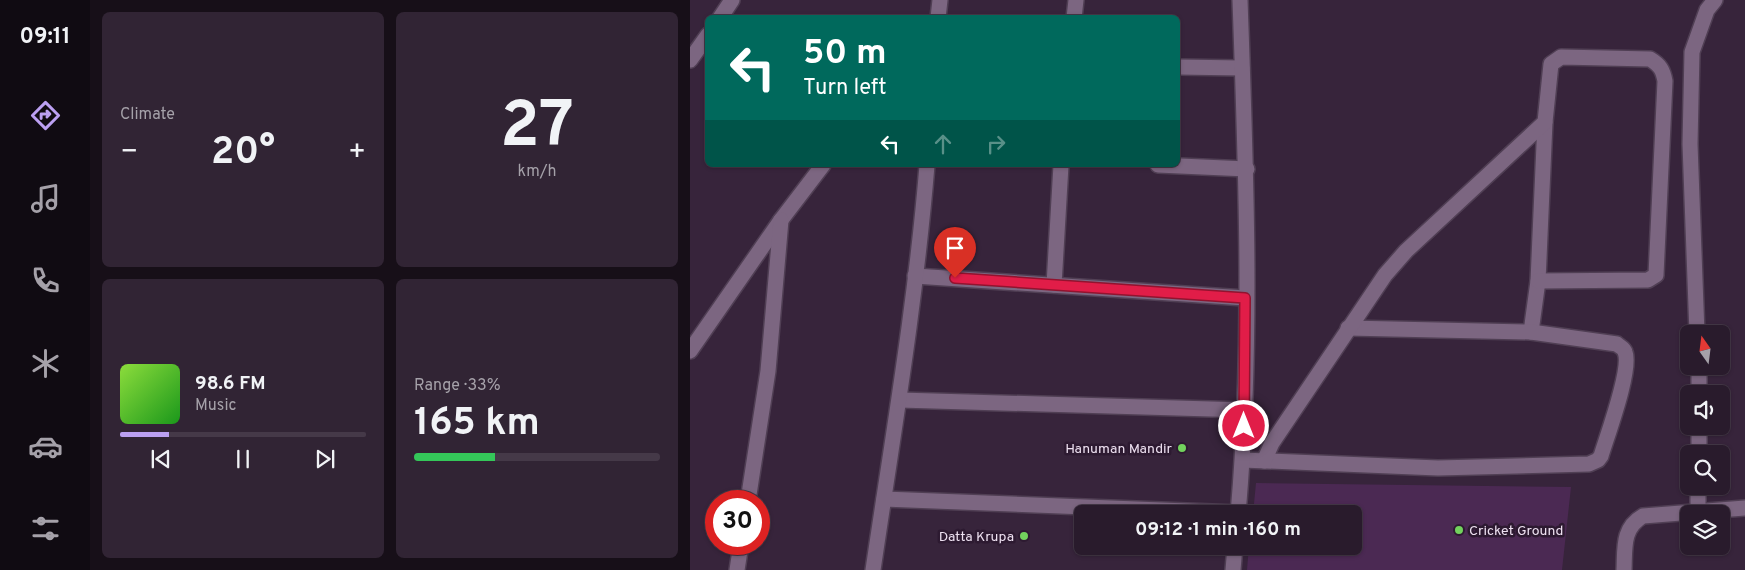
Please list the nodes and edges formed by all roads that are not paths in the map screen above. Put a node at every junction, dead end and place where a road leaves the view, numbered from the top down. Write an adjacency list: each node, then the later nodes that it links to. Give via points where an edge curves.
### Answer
1 (732, 0): 6 (street)
2 (940, 0): 7 (street)
3 (1076, 0): 8 (street)
4 (1240, 0): 12 (street)
5 (1715, 0): 24 (street, via 1707,10 1692,52 1690,144)
6 (722, 15)
7 (938, 15)
8 (1074, 15)
9 (705, 39): 10 (street)
10 (690, 60)
11 (1180, 67): 12 (street)
12 (1242, 68): 18 (street)
13 (1545, 122): 21 (street); 21 (street, via 1549,71 1556,59 1650,59 1663,71 1656,275 1648,280); 25 (street, via 1406,251)
14 (1180, 166): 18 (street)
15 (821, 167): 19 (street)
16 (927, 167): 20 (street)
17 (1061, 167): 22 (street)
18 (1246, 169): 23 (street)
19 (781, 220): 27 (street); 32 (street, via 768,371)
20 (916, 276): 22 (street); 28 (street)
21 (1538, 281): 26 (street)
22 (1054, 285): 23 (street)
23 (1245, 298): 29 (street)
24 (1697, 325)
25 (1348, 328): 26 (street); 31 (street)
26 (1531, 332): 31 (street, via 1617,344 1626,353 1616,405 1601,456 1594,463 1438,468)
27 (690, 351)
28 (900, 400): 29 (street); 33 (street)
29 (1245, 410): 30 (street)
30 (1243, 460): 31 (street); 34 (street)
31 (1264, 460)
32 (750, 490)
33 (884, 499): 35 (street); 42 (street)
34 (1239, 505)
35 (1074, 507)
36 (1745, 508): 37 (street)
37 (1730, 509)
38 (1680, 513): 44 (street, via 1642,516 1635,520 1626,535)
39 (739, 555): 41 (street)
40 (1235, 555): 43 (street)
41 (737, 570)
42 (873, 570)
43 (1233, 570)
44 (1624, 570)

